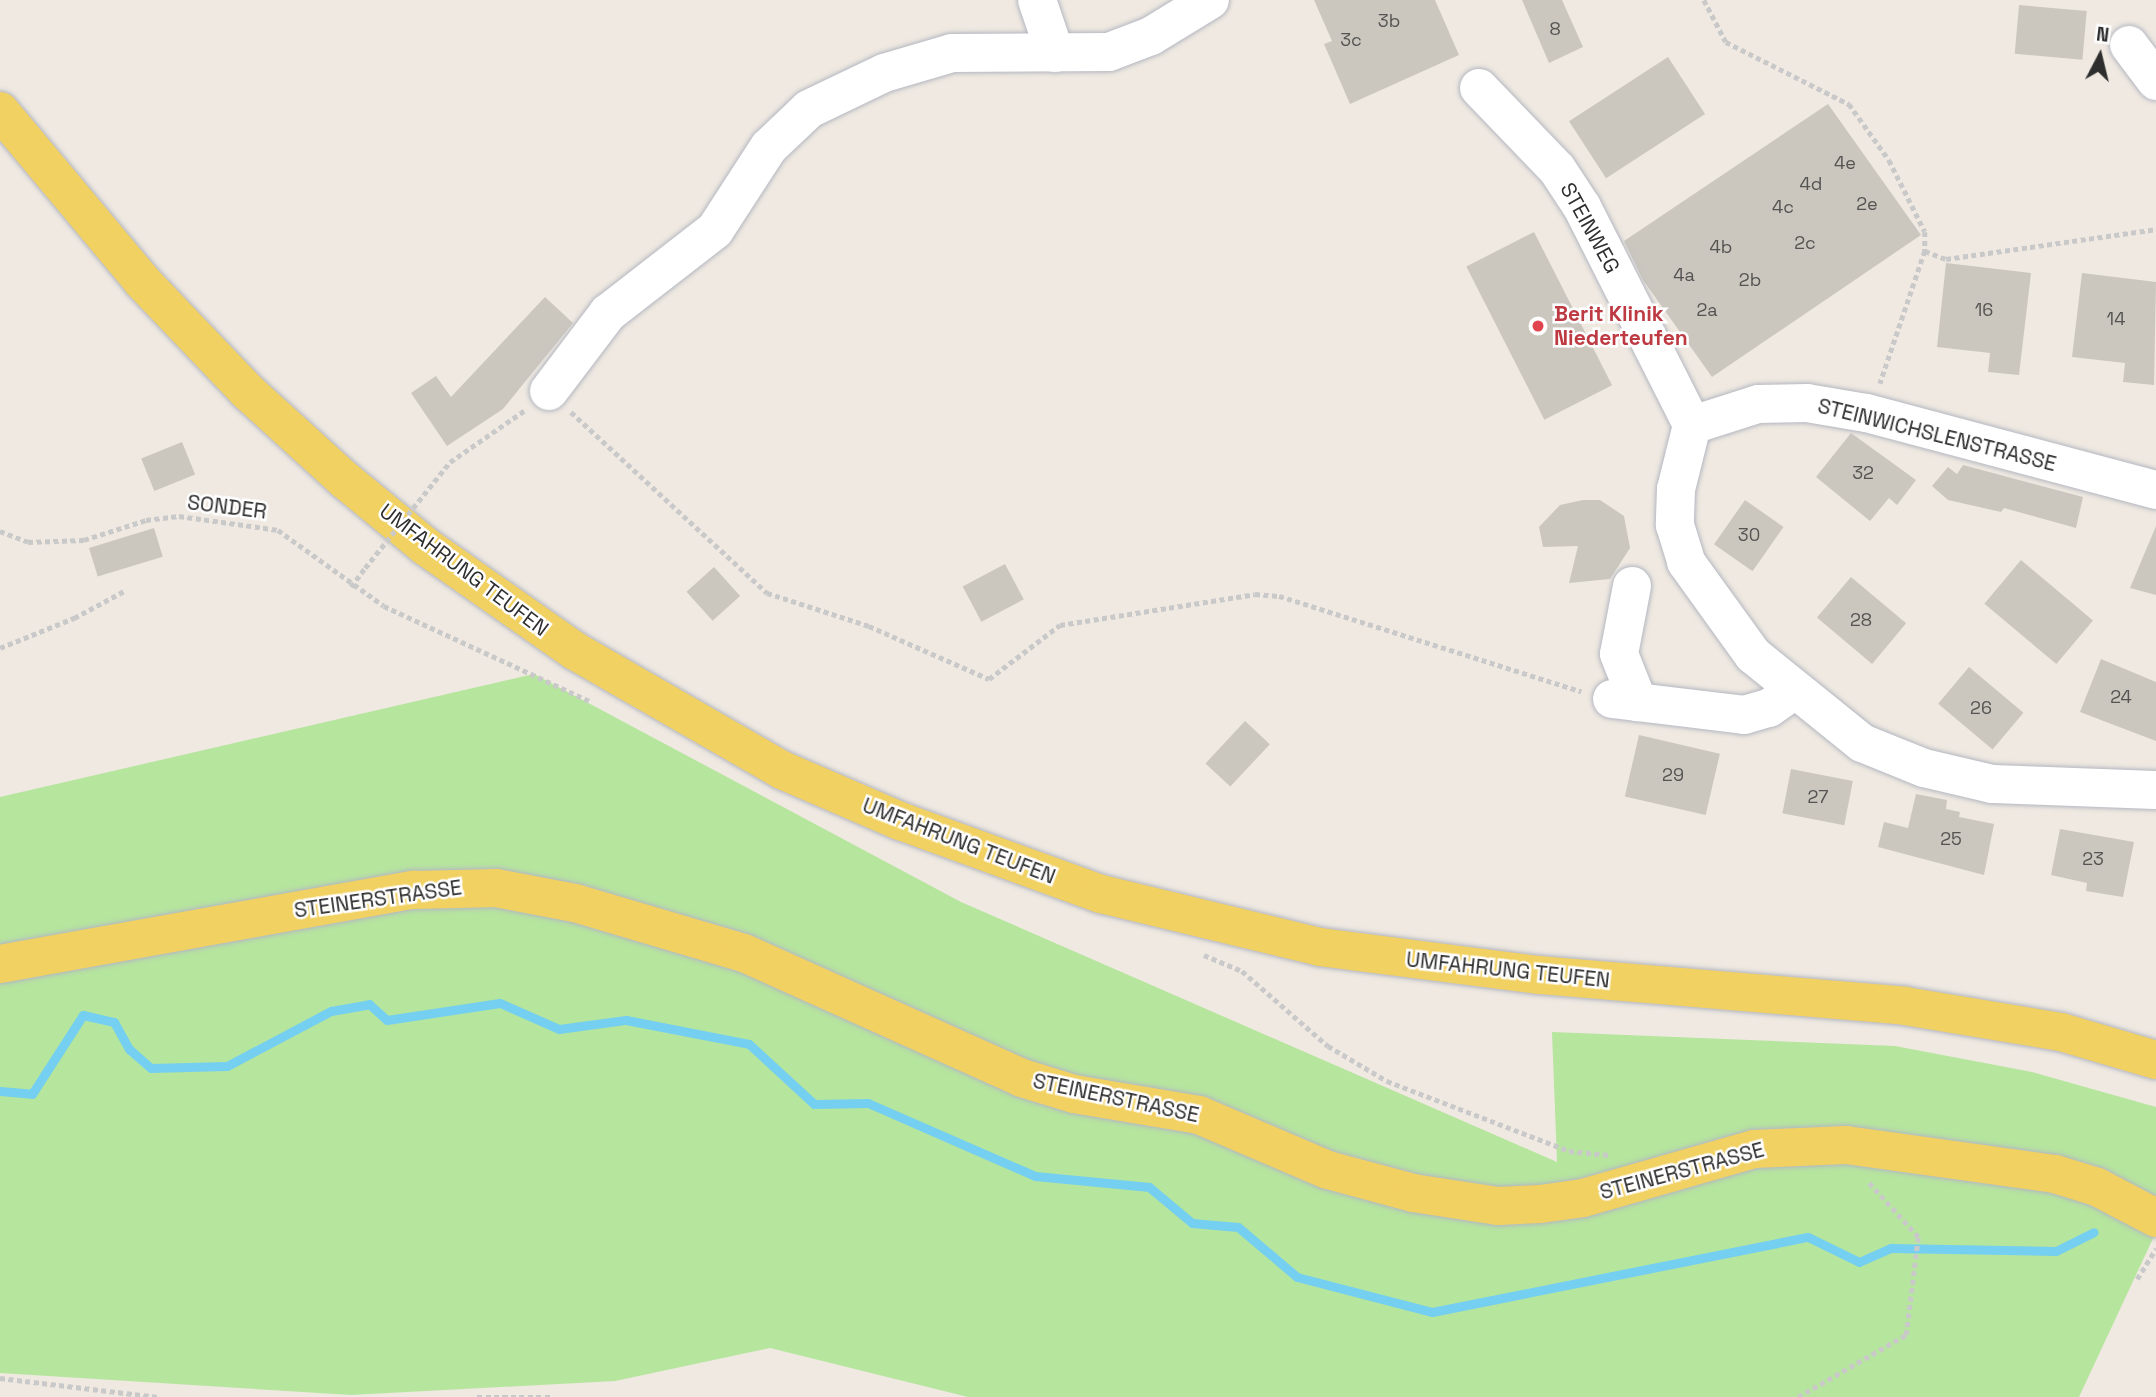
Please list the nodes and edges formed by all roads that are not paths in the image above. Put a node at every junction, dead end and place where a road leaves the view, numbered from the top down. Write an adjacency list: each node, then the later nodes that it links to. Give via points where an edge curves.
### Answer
1 (1037, 0): 4 (street)
2 (1210, 0): 4 (street, via 1151,36 1109,52)
3 (2129, 45): 5 (street)
4 (1055, 53): 8 (street, via 953,53 884,73 809,109 769,147 715,230 608,313)
5 (2156, 81)
6 (1479, 88): 9 (street, STEINWEG, via 1557,169 1582,206)
7 (0, 111): 15 (main road, UMFAHRUNG TEUFEN, via 150,290 247,391 346,481 425,546 575,651 782,769 912,826 1101,894 1320,947 1538,975 1905,1006 2035,1027)
8 (549, 391)
9 (1692, 425): 10 (street, STEINWICHSLENSTRASSE, via 1758,404 1807,403 1866,413); 12 (street, via 1675,489 1675,525 1686,562 1718,613)
10 (2156, 490)
11 (1632, 586): 12 (street, via 1619,654 1625,701 1744,715 1769,709)
12 (1792, 692): 13 (street, via 1862,743 1924,768 1992,784)
13 (2156, 790)
14 (0, 964): 16 (main road, STEINERSTRASSE, via 413,890 496,888 575,903 744,953 1022,1078 1074,1094 1199,1115 1328,1170 1413,1194 1498,1206 1540,1204 1583,1198 1754,1149 1846,1146 2055,1174 2097,1187)
15 (2156, 1060)
16 (2156, 1217)

